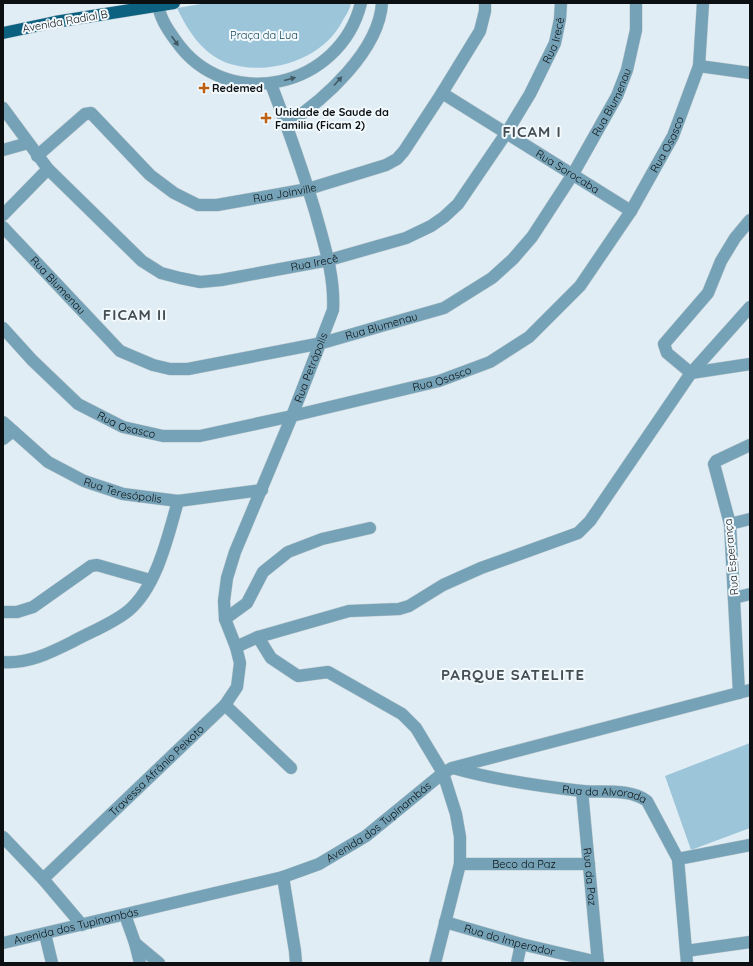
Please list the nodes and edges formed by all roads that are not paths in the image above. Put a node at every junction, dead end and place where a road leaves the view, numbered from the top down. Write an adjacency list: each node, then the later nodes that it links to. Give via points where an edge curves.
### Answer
1 (174, 3): 7 (main road, Avenida Radial B)
2 (485, 3): 13 (street, Rua Joinville, via 480,31)
3 (561, 3): 16 (street, Rua Irecê, via 555,43 530,94)
4 (636, 3): 21 (street, Rua Blumenau, via 636,30 627,70 617,96)
5 (703, 3): 10 (street, Rua Osasco)
6 (361, 4): 8 (street); 12 (street, one-way to 6, via 296,78 323,62 337,50 352,28)
7 (158, 5): 9 (main road, Avenida Radial B); 12 (street, one-way to 12, via 167,29 181,50 200,66 222,77 246,84)
8 (381, 6): 15 (street, one-way to 8, via 327,93 358,59 372,38)
9 (3, 33)
10 (699, 66): 11 (street); 23 (street, Rua Osasco, via 673,136)
11 (750, 73)
12 (271, 84): 15 (street, Rua Petrópolis)
13 (442, 93): 16 (street, Rua Sorocaba); 22 (street, Rua Joinville, via 397,158 386,165)
14 (3, 108): 17 (street, Rua Irecê)
15 (287, 124): 22 (street, Rua Petrópolis)
16 (507, 132): 21 (street, Rua Sorocaba); 27 (street, Rua Irecê, via 458,204 444,217 406,238)
17 (28, 144): 18 (street); 19 (street, Rua Irecê)
18 (3, 150)
19 (37, 156): 20 (street, Rua Irecê); 22 (street, Rua Joinville, via 85,114 91,113 150,175 174,193 198,205 217,205)
20 (48, 169): 24 (street); 27 (street, Rua Irecê, via 142,261 161,273 200,282)
21 (573, 174): 23 (street, Rua Sorocaba); 30 (street, Rua Blumenau, via 532,237 513,260 486,282 444,308)
22 (308, 189): 27 (street, Rua Petrópolis)
23 (631, 211): 33 (street, Rua Osasco, via 580,286 529,337 490,362 439,380)
24 (3, 215)
25 (750, 220): 32 (street, via 721,261 708,294 665,341 667,353)
26 (3, 227): 30 (street, Rua Blumenau, via 120,351 153,365 170,369 188,369)
27 (329, 260): 30 (street, Rua Petrópolis, via 333,310)
28 (750, 306): 32 (street)
29 (3, 328): 33 (street, Rua Osasco, via 78,404 123,427 163,436 200,436)
30 (322, 343): 33 (street, Rua Petrópolis)
31 (750, 364): 32 (street)
32 (691, 372): 48 (street, via 590,521 578,533 481,568 443,585 409,606 349,611)
33 (292, 416): 38 (street, Rua Petrópolis)
34 (3, 422): 35 (street, Rua Teresópolis)
35 (13, 431): 36 (street); 39 (street, Rua Teresópolis, via 48,462 84,482 123,494)
36 (3, 439)
37 (750, 445): 41 (street, Rua Esperança, via 714,464)
38 (262, 490): 39 (street, Rua Teresópolis); 47 (street, Rua Petrópolis, via 235,552 227,578)
39 (178, 501): 43 (street, via 164,548)
40 (750, 519): 41 (street)
41 (730, 524): 45 (street, Rua Esperança)
42 (370, 528): 47 (street, via 322,539 288,552 263,572 247,603)
43 (150, 580): 46 (street, via 97,565 91,566 33,607 17,612); 50 (street, via 138,602 113,621 37,658 12,663)
44 (750, 594): 45 (street)
45 (734, 598): 51 (street, Rua Esperança)
46 (3, 612)
47 (225, 619): 49 (street, Rua Petrópolis)
48 (258, 637): 49 (street); 55 (street, via 271,658 298,676 328,672 402,714 416,728)
49 (236, 647): 52 (street, Travessa Afrânio Peixoto, via 240,676 237,687)
50 (3, 662)
51 (744, 691): 53 (street, Avenida dos Tupinambás)
52 (225, 705): 54 (street); 64 (street, Travessa Afrânio Peixoto)
53 (474, 762): 55 (street, Avenida dos Tupinambás); 56 (street)
54 (292, 768)
55 (447, 770): 56 (street, Rua da Alvorada); 61 (street, via 460,837); 63 (street, Avenida dos Tupinambás, via 366,836 319,864)
56 (486, 778): 57 (street, Rua da Alvorada)
57 (582, 791): 60 (street, Rua da Alvorada, via 631,793 640,796 652,808); 62 (street, Rua da Paz)
58 (3, 837): 64 (street)
59 (750, 845): 60 (street)
60 (678, 859): 73 (street, Rua da Alvorada)
61 (460, 864): 62 (street, Beco da Paz); 66 (street)
62 (589, 864): 74 (street, Rua da Paz)
63 (283, 877): 65 (street, Avenida dos Tupinambás); 78 (street)
64 (43, 879): 67 (street)
65 (125, 915): 67 (street, Avenida dos Tupinambás); 71 (street)
66 (445, 922): 72 (street, Rua do Imperador); 79 (street)
67 (82, 925): 68 (street, Avenida dos Tupinambás)
68 (46, 934): 70 (street, Avenida dos Tupinambás); 75 (street)
69 (750, 942): 73 (street)
70 (3, 943)
71 (135, 943): 76 (street); 77 (street)
72 (521, 944): 74 (street, Rua do Imperador); 80 (street)
73 (686, 951): 81 (street, Rua da Alvorada)
74 (598, 962)
75 (52, 963)
76 (140, 963)
77 (159, 963)
78 (296, 963)
79 (436, 963)
80 (517, 963)
81 (687, 963)

